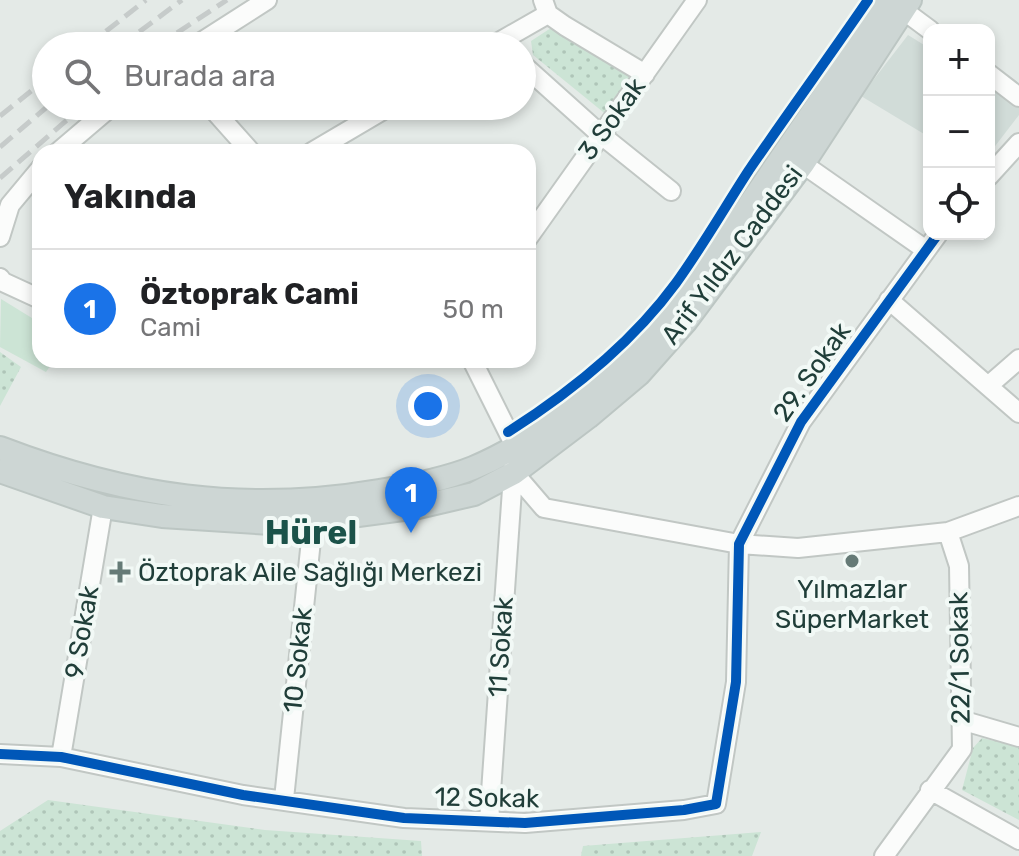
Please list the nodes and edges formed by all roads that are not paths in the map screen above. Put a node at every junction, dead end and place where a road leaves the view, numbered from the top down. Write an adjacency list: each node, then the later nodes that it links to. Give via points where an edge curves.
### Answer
1 (267, 0): 6 (street)
2 (697, 0): 8 (street, 3 Sokak)
3 (900, 3): 5 (street); 20 (main road, Arif Yıldız Caddesi); 35 (main road, Arif Yıldız Caddesi, via 669,316 628,361)
4 (546, 7): 7 (street); 8 (street)
5 (923, 24)
6 (217, 32)
7 (514, 32)
8 (645, 74): 15 (street, 3 Sokak)
9 (536, 77): 15 (street)
10 (995, 79): 11 (street)
11 (1019, 97)
12 (96, 120): 17 (street)
13 (222, 120): 18 (street)
14 (366, 120): 19 (street)
15 (600, 134): 23 (street); 24 (street, 3 Sokak)
16 (1019, 143): 21 (street)
17 (67, 144)
18 (244, 144)
19 (326, 144)
20 (803, 164): 27 (street); 38 (main road, Arif Yıldız Caddesi, via 686,321 639,374)
21 (995, 169)
22 (32, 179): 25 (street, via 10,205)
23 (671, 191)
24 (536, 226)
25 (0, 237)
26 (934, 240): 27 (street, 29. Sokak)
27 (926, 250): 30 (street, 29. Sokak)
28 (0, 278): 29 (street)
29 (32, 295)
30 (889, 300): 33 (street); 43 (street, 29. Sokak, via 801,422)
31 (1019, 359): 33 (street)
32 (476, 368): 35 (street)
33 (988, 386): 34 (street)
34 (1019, 413)
35 (515, 446): 36 (main road, Arif Yıldız Caddesi, via 473,468 415,485 289,502 229,502 112,485); 38 (street, 11 Sokak)
36 (0, 448)
37 (0, 471): 40 (main road, Arif Yıldız Caddesi)
38 (514, 473): 41 (main road, Arif Yıldız Caddesi, via 474,494); 43 (street, via 544,508); 50 (street, 11 Sokak)
39 (1019, 506): 42 (street)
40 (103, 507): 41 (main road, Arif Yıldız Caddesi, via 218,521); 47 (street, 9 Sokak)
41 (313, 521): 49 (street, 10 Sokak)
42 (948, 532): 43 (street, via 798,548); 44 (street, 22/1 Sokak, via 959,566)
43 (739, 544): 50 (street, 12 Sokak, via 736,682 716,804 525,823)
44 (961, 720): 45 (street); 48 (street, 22/1 Sokak, via 962,749)
45 (1019, 737)
46 (0, 754): 47 (street, 12 Sokak)
47 (61, 757): 49 (street, 12 Sokak)
48 (930, 790): 51 (street); 52 (street, 22/1 Sokak)
49 (284, 799): 50 (street, 12 Sokak, via 404,818)
50 (489, 821)
51 (1019, 840)
52 (884, 856)

